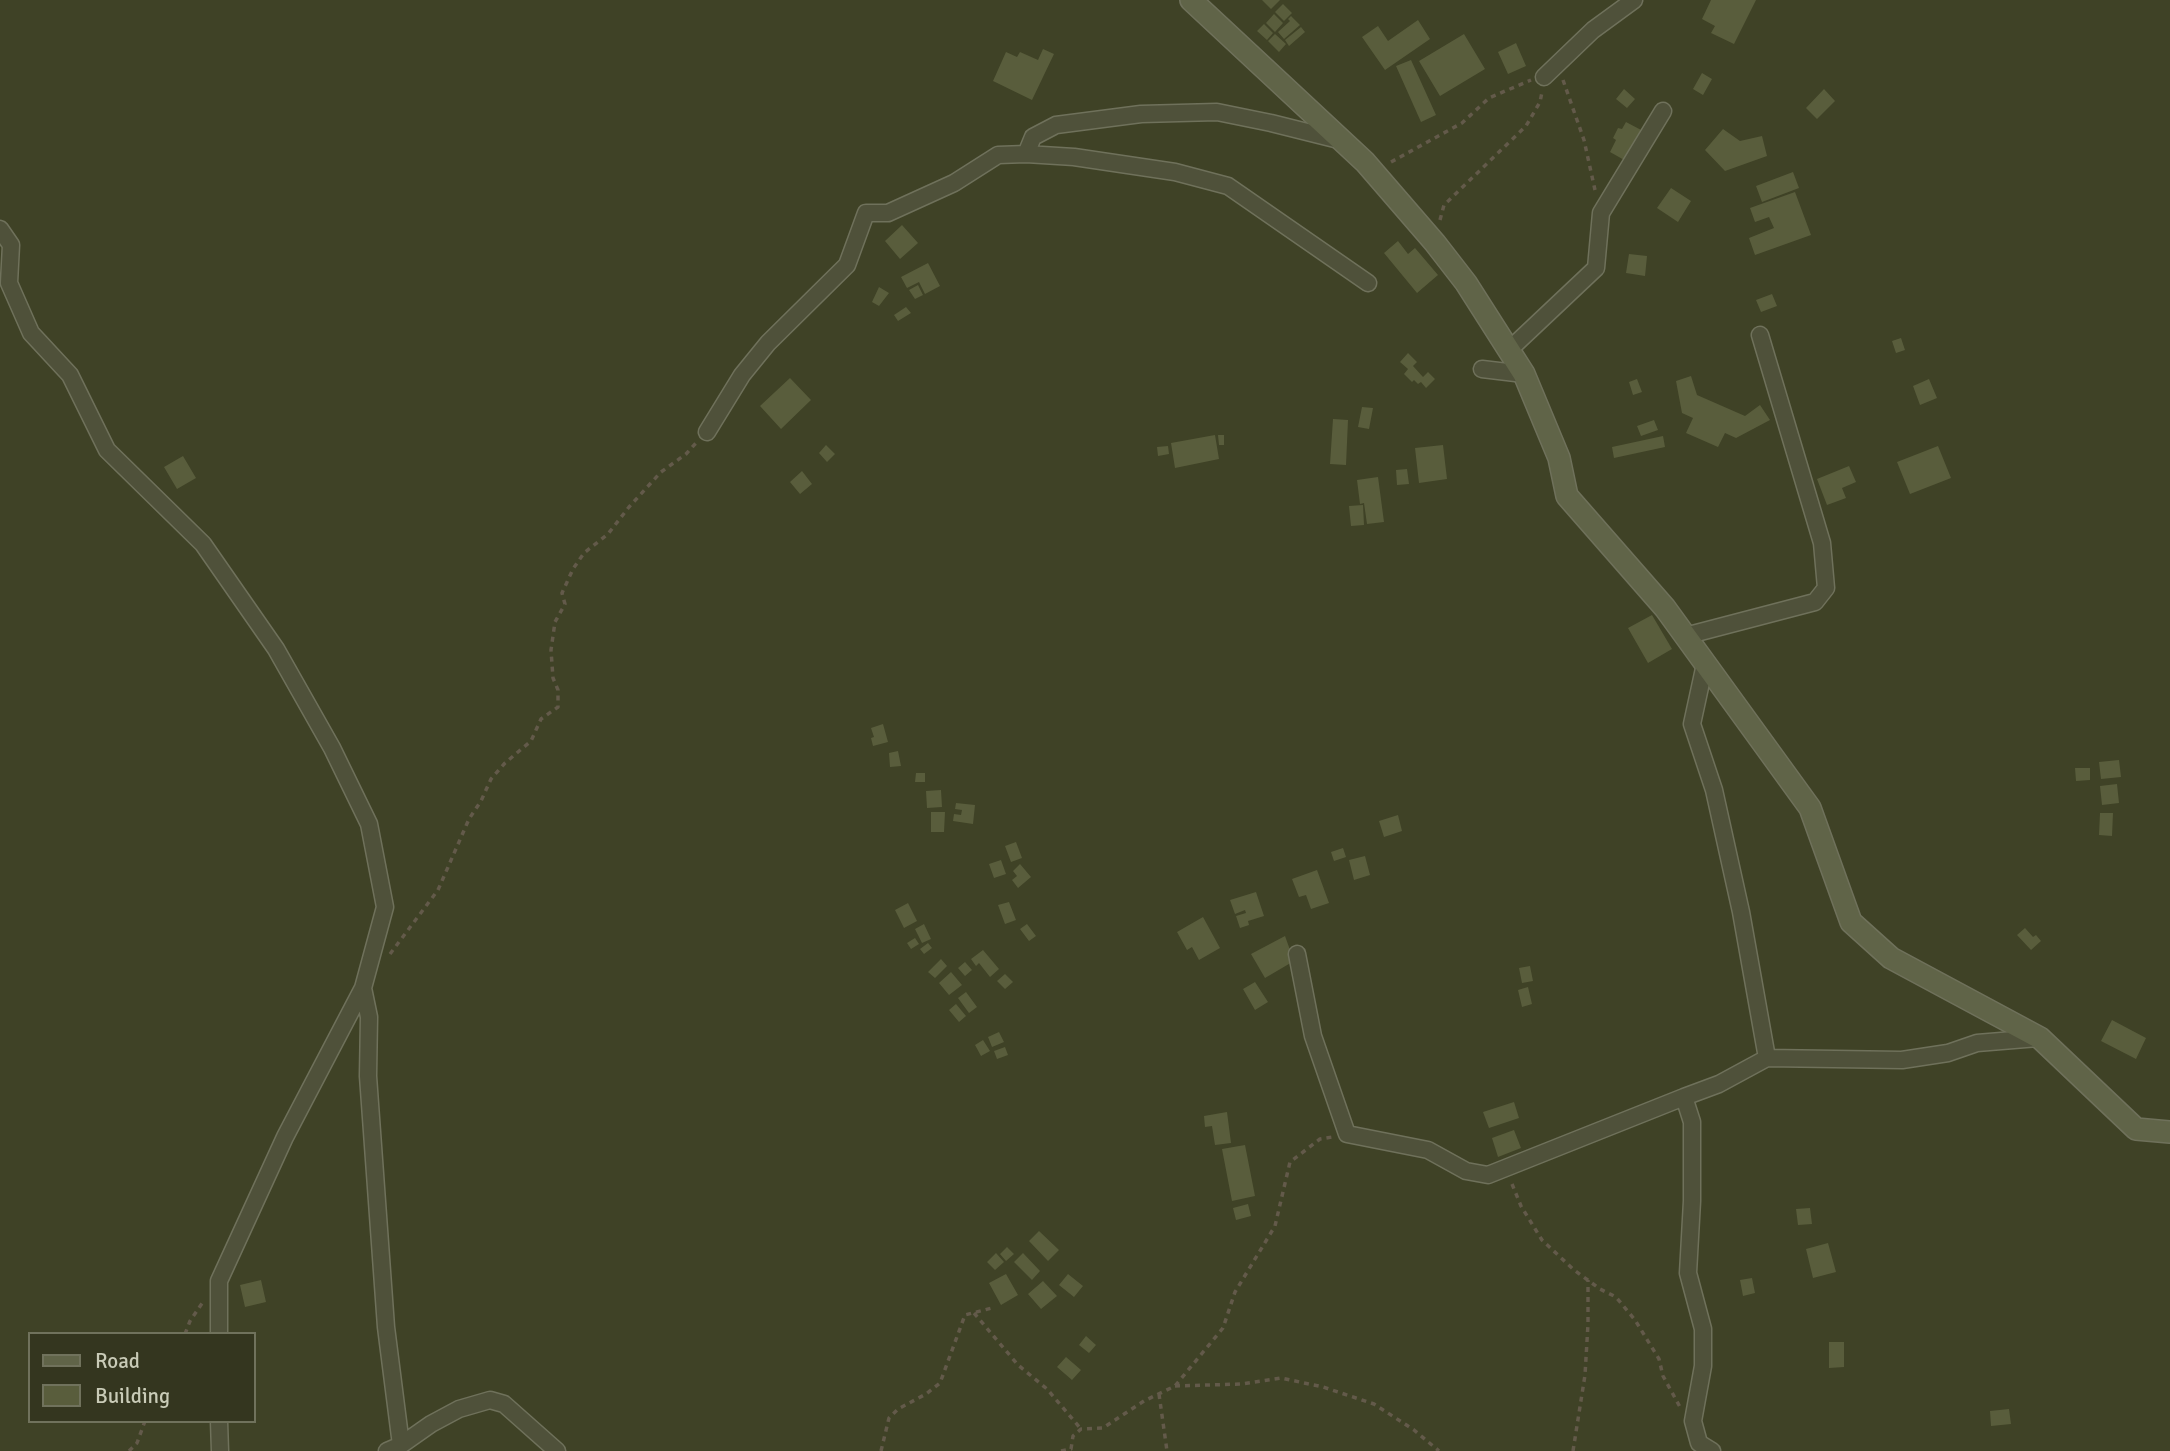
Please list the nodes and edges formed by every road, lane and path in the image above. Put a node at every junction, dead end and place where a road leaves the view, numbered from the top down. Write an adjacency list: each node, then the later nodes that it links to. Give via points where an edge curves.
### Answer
1 (1191, 0): 6 (street)
2 (1634, 0): 3 (street, via 1593,30)
3 (1557, 65): 4 (street); 9 (path, via 1584,140)
4 (1544, 78): 8 (path, via 1528,80 1489,98 1462,123 1389,163); 11 (path, via 1540,102 1526,127 1444,205)
5 (1663, 111): 9 (street)
6 (1342, 141): 7 (street, via 1217,112 1141,114 1056,125 1033,137); 8 (street)
7 (1026, 154): 12 (street, via 1175,172 1228,186); 17 (street, via 998,155 954,183 888,213 866,213 847,265 742,375)
8 (1365, 162): 11 (street)
9 (1601, 213): 14 (street, via 1596,268)
10 (0, 229): 22 (street, via 11,245 9,283 31,333 70,374 107,450 203,544 276,649 369,824 385,907)
11 (1435, 243): 14 (street)
12 (1368, 283)
13 (1759, 335): 18 (street, via 1822,543 1826,588 1815,602)
14 (1509, 350): 16 (street)
15 (1482, 369): 16 (street)
16 (1524, 374): 18 (street, via 1559,458 1567,496)
17 (707, 432): 21 (path, via 661,472 573,569 562,593 565,604 555,622 551,650 558,707 541,719 531,741 491,779 438,890)
18 (1685, 636): 19 (street)
19 (1705, 664): 23 (street, via 1810,808 1851,922 1891,958); 24 (street, via 1692,724 1714,790)
20 (1297, 954): 27 (street, via 1312,1036)
21 (388, 956)
22 (363, 988): 30 (street, via 285,1137); 41 (street, via 369,1017 368,1076)
23 (2040, 1038): 24 (street, via 1977,1043 1902,1060); 26 (street, via 2136,1129)
24 (1766, 1058): 25 (street, via 1720,1084)
25 (1684, 1097): 28 (street); 37 (street, via 1692,1122 1688,1273 1703,1329 1703,1366)
26 (2170, 1132)
27 (1347, 1134): 28 (street, via 1429,1150 1466,1171 1488,1175); 35 (path, via 1320,1139 1290,1162 1275,1226 1235,1292 1223,1328)
28 (1505, 1168): 29 (path, via 1542,1240)
29 (1588, 1280): 37 (path, via 1616,1297 1635,1320 1659,1359 1679,1406); 49 (path, via 1585,1375)
30 (219, 1281): 33 (path); 34 (street)
31 (992, 1308): 32 (path)
32 (974, 1313): 40 (path); 45 (path, via 965,1315 940,1383 888,1418)
33 (186, 1332)
34 (219, 1332)
35 (1175, 1386): 36 (path); 48 (path, via 1281,1378 1322,1387 1374,1404)
36 (1159, 1394): 40 (path, via 1103,1428); 47 (path)
37 (1695, 1413): 50 (street, via 1699,1443)
38 (144, 1423): 42 (path)
39 (219, 1423): 43 (street)
40 (1081, 1429): 46 (path, via 1073,1436 1071,1450)
41 (394, 1448): 44 (street, via 459,1409 490,1400 504,1404)
42 (129, 1451)
43 (220, 1451)
44 (557, 1451)
45 (881, 1451)
46 (1061, 1451)
47 (1167, 1451)
48 (1439, 1451)
49 (1573, 1451)
50 (1712, 1451)

